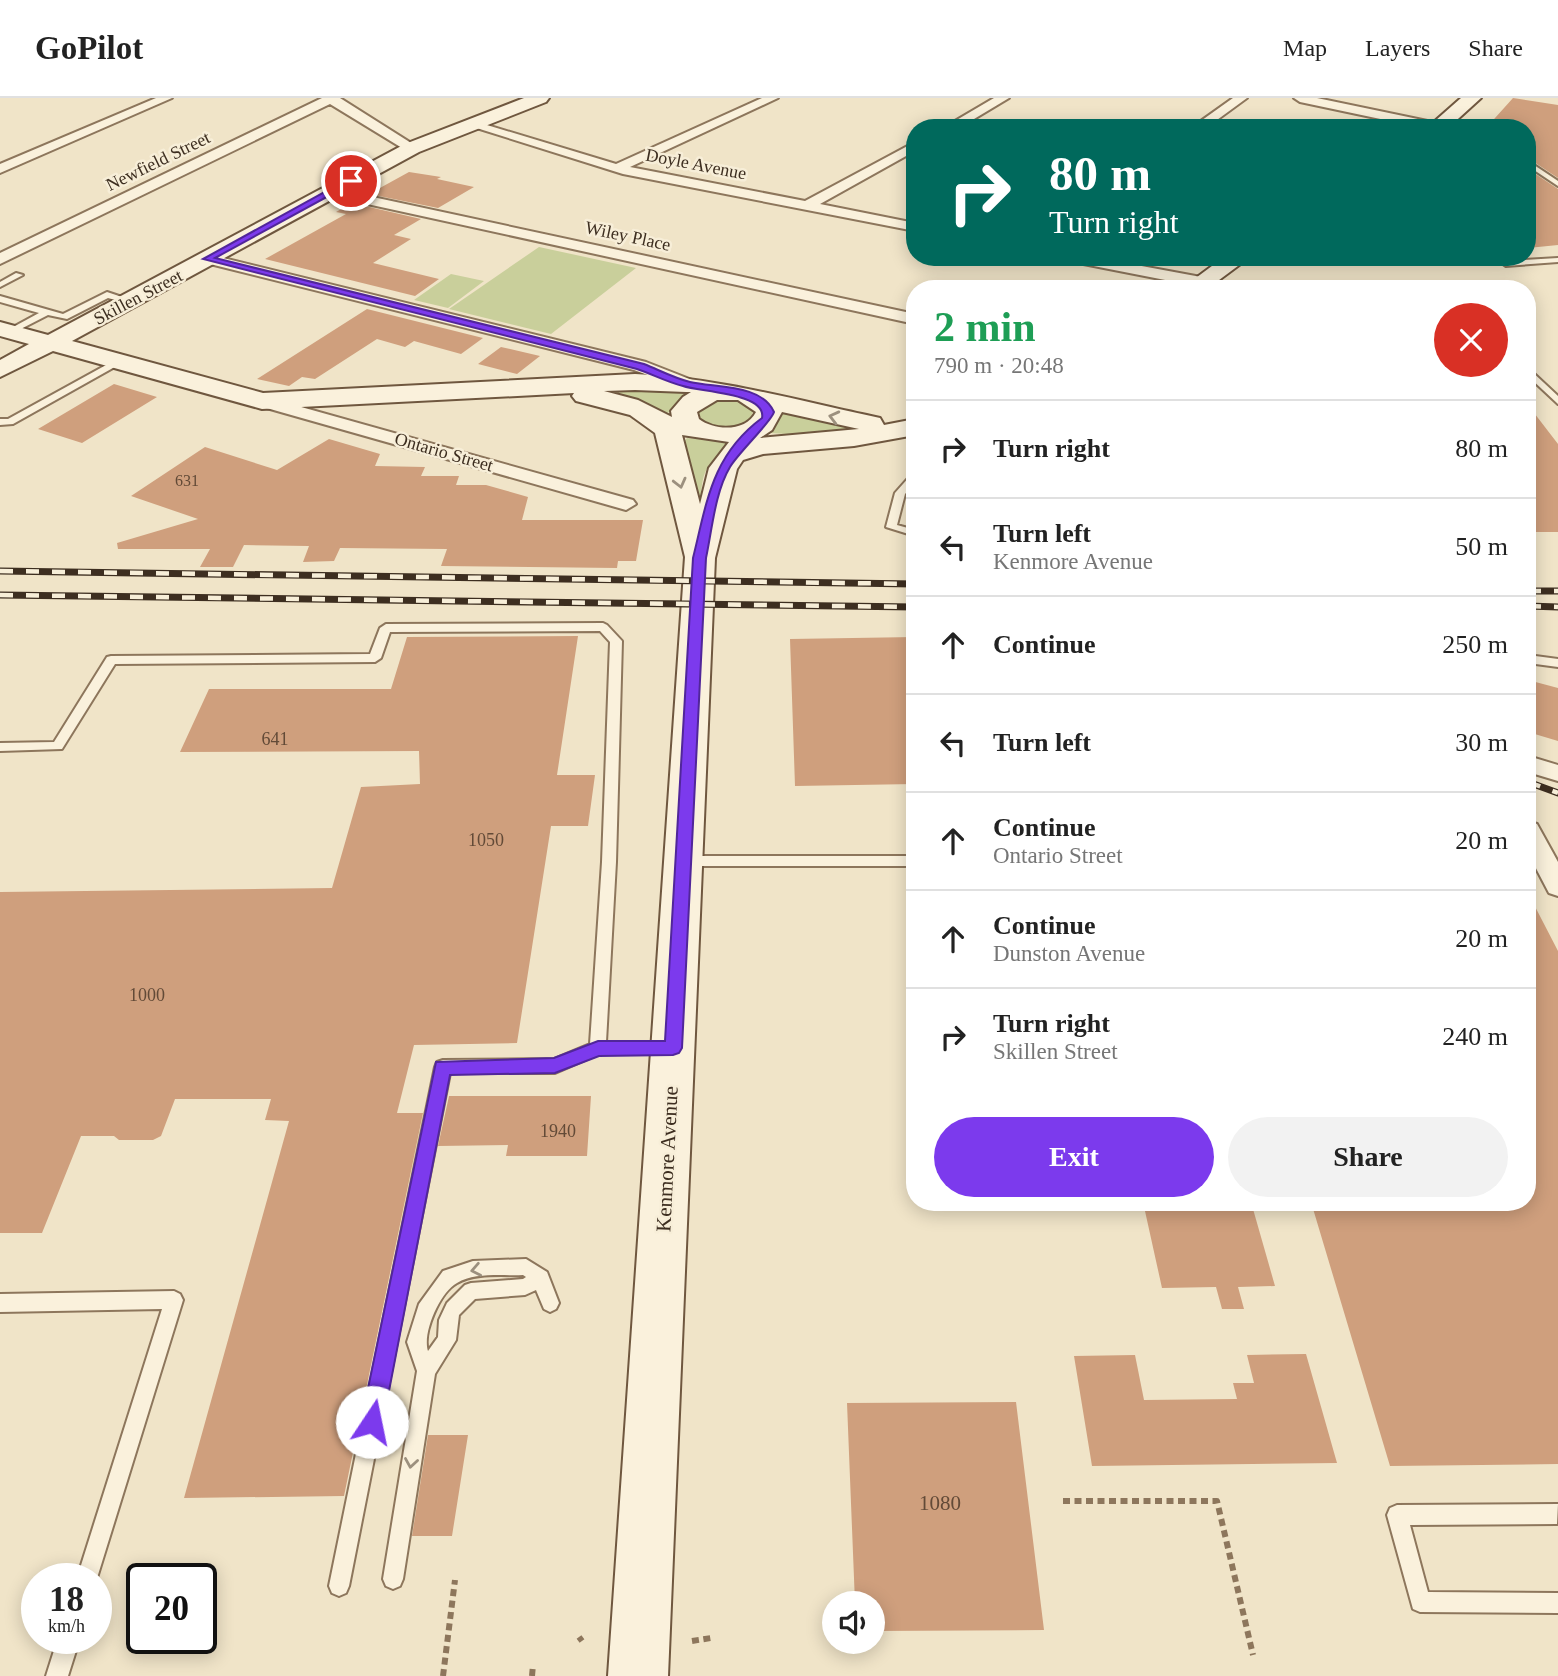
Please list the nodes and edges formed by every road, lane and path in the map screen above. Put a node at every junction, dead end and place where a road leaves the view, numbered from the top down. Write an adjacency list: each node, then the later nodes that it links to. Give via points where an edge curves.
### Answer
1 (166, 98): 17 (street)
2 (331, 98): 14 (street); 23 (street, Newfield Street)
3 (540, 98): 13 (street, Skillen Street)
4 (772, 98): 16 (street)
5 (1003, 98): 9 (street)
6 (1241, 98): 10 (street)
7 (1300, 98): 11 (street)
8 (1472, 98): 12 (street)
9 (965, 119)
10 (1210, 119)
11 (1397, 119)
12 (1448, 119)
13 (473, 125): 14 (street, Skillen Street); 16 (street, Doyle Avenue)
14 (412, 148): 20 (street, Skillen Street)
15 (906, 151): 21 (street)
16 (617, 168): 21 (street, Doyle Avenue)
17 (0, 169)
18 (1536, 169): 19 (lane)
19 (1558, 184)
20 (331, 192): 24 (street, Skillen Street); 38 (street, Wiley Place)
21 (807, 206): 22 (street, Doyle Avenue)
22 (906, 225)
23 (0, 259)
24 (207, 259): 34 (street, Skillen Street); 44 (street, via 640,366)
25 (1558, 260): 26 (lane)
26 (1536, 262)
27 (1108, 266): 30 (street)
28 (1226, 266): 31 (street)
29 (19, 275): 32 (lane)
30 (1170, 280)
31 (1205, 280)
32 (0, 285)
33 (0, 299): 36 (lane)
34 (130, 301): 35 (lane, via 107,295); 37 (street, Skillen Street)
35 (77, 310): 36 (lane, via 64,317); 37 (lane)
36 (47, 312): 39 (lane)
37 (101, 317): 40 (street, Skillen Street)
38 (906, 317)
39 (4, 330): 40 (street, Ontario Street)
40 (50, 343): 41 (street, Ontario Street); 42 (street, Skillen Street)
41 (117, 362): 48 (street, Ontario Street); 50 (lane, via 10,422)
42 (0, 370)
43 (1536, 379): 49 (lane)
44 (686, 384): 45 (street, Ontario Street); 46 (street, Ontario Street)
45 (475, 390): 48 (street, Ontario Street); 53 (street, Ontario Street, via 596,397)
46 (730, 393): 47 (street, Ontario Street); 53 (street, via 695,400)
47 (758, 399): 51 (street, one-way to 47, via 847,420); 54 (street, Kenmore Avenue, via 769,412)
48 (262, 401): 56 (street, Ontario Street)
49 (1558, 401)
50 (0, 422)
51 (906, 427)
52 (906, 427): 54 (street, via 854,438)
53 (678, 429): 54 (street, Ontario Street); 58 (street, Kenmore Avenue, one-way to 58, via 678,475)
54 (749, 441): 58 (street, Kenmore Avenue, via 723,468)
55 (906, 487): 57 (lane, via 891,527)
56 (626, 504)
57 (906, 531)
58 (700, 558): 65 (street, Kenmore Avenue)
59 (1536, 660): 60 (lane)
60 (1558, 663)
61 (0, 747): 68 (lane, via 58,746 111,660 374,658 386,628 603,627 616,641)
62 (1536, 766): 63 (street)
63 (1558, 773)
64 (1536, 845): 67 (street)
65 (683, 860): 66 (lane); 69 (street, Kenmore Avenue)
66 (906, 860)
67 (1558, 886)
68 (598, 1048): 69 (lane); 79 (lane, via 555,1066 443,1067)
69 (673, 1048): 89 (street, Kenmore Avenue)
70 (541, 1278): 72 (lane); 73 (lane, via 525,1287 481,1288 465,1295 448,1320 447,1340); 73 (lane, one-way to 73, via 526,1267 473,1269 449,1277 425,1310 416,1342)
71 (0, 1303): 76 (lane, via 174,1300)
72 (550, 1303)
73 (426, 1371): 77 (lane, one-way to 77)
74 (1063, 1501): 84 (path, via 1217,1501)
75 (1558, 1515): 80 (lane, via 1397,1515 1420,1602)
76 (92, 1563)
77 (393, 1579)
78 (455, 1580): 87 (path)
79 (339, 1586)
80 (1558, 1603)
81 (711, 1638): 82 (path)
82 (692, 1640)
83 (64, 1654): 86 (lane)
84 (1253, 1655)
85 (533, 1665): 88 (path)
86 (57, 1676)
87 (443, 1676)
88 (532, 1676)
89 (638, 1676)

